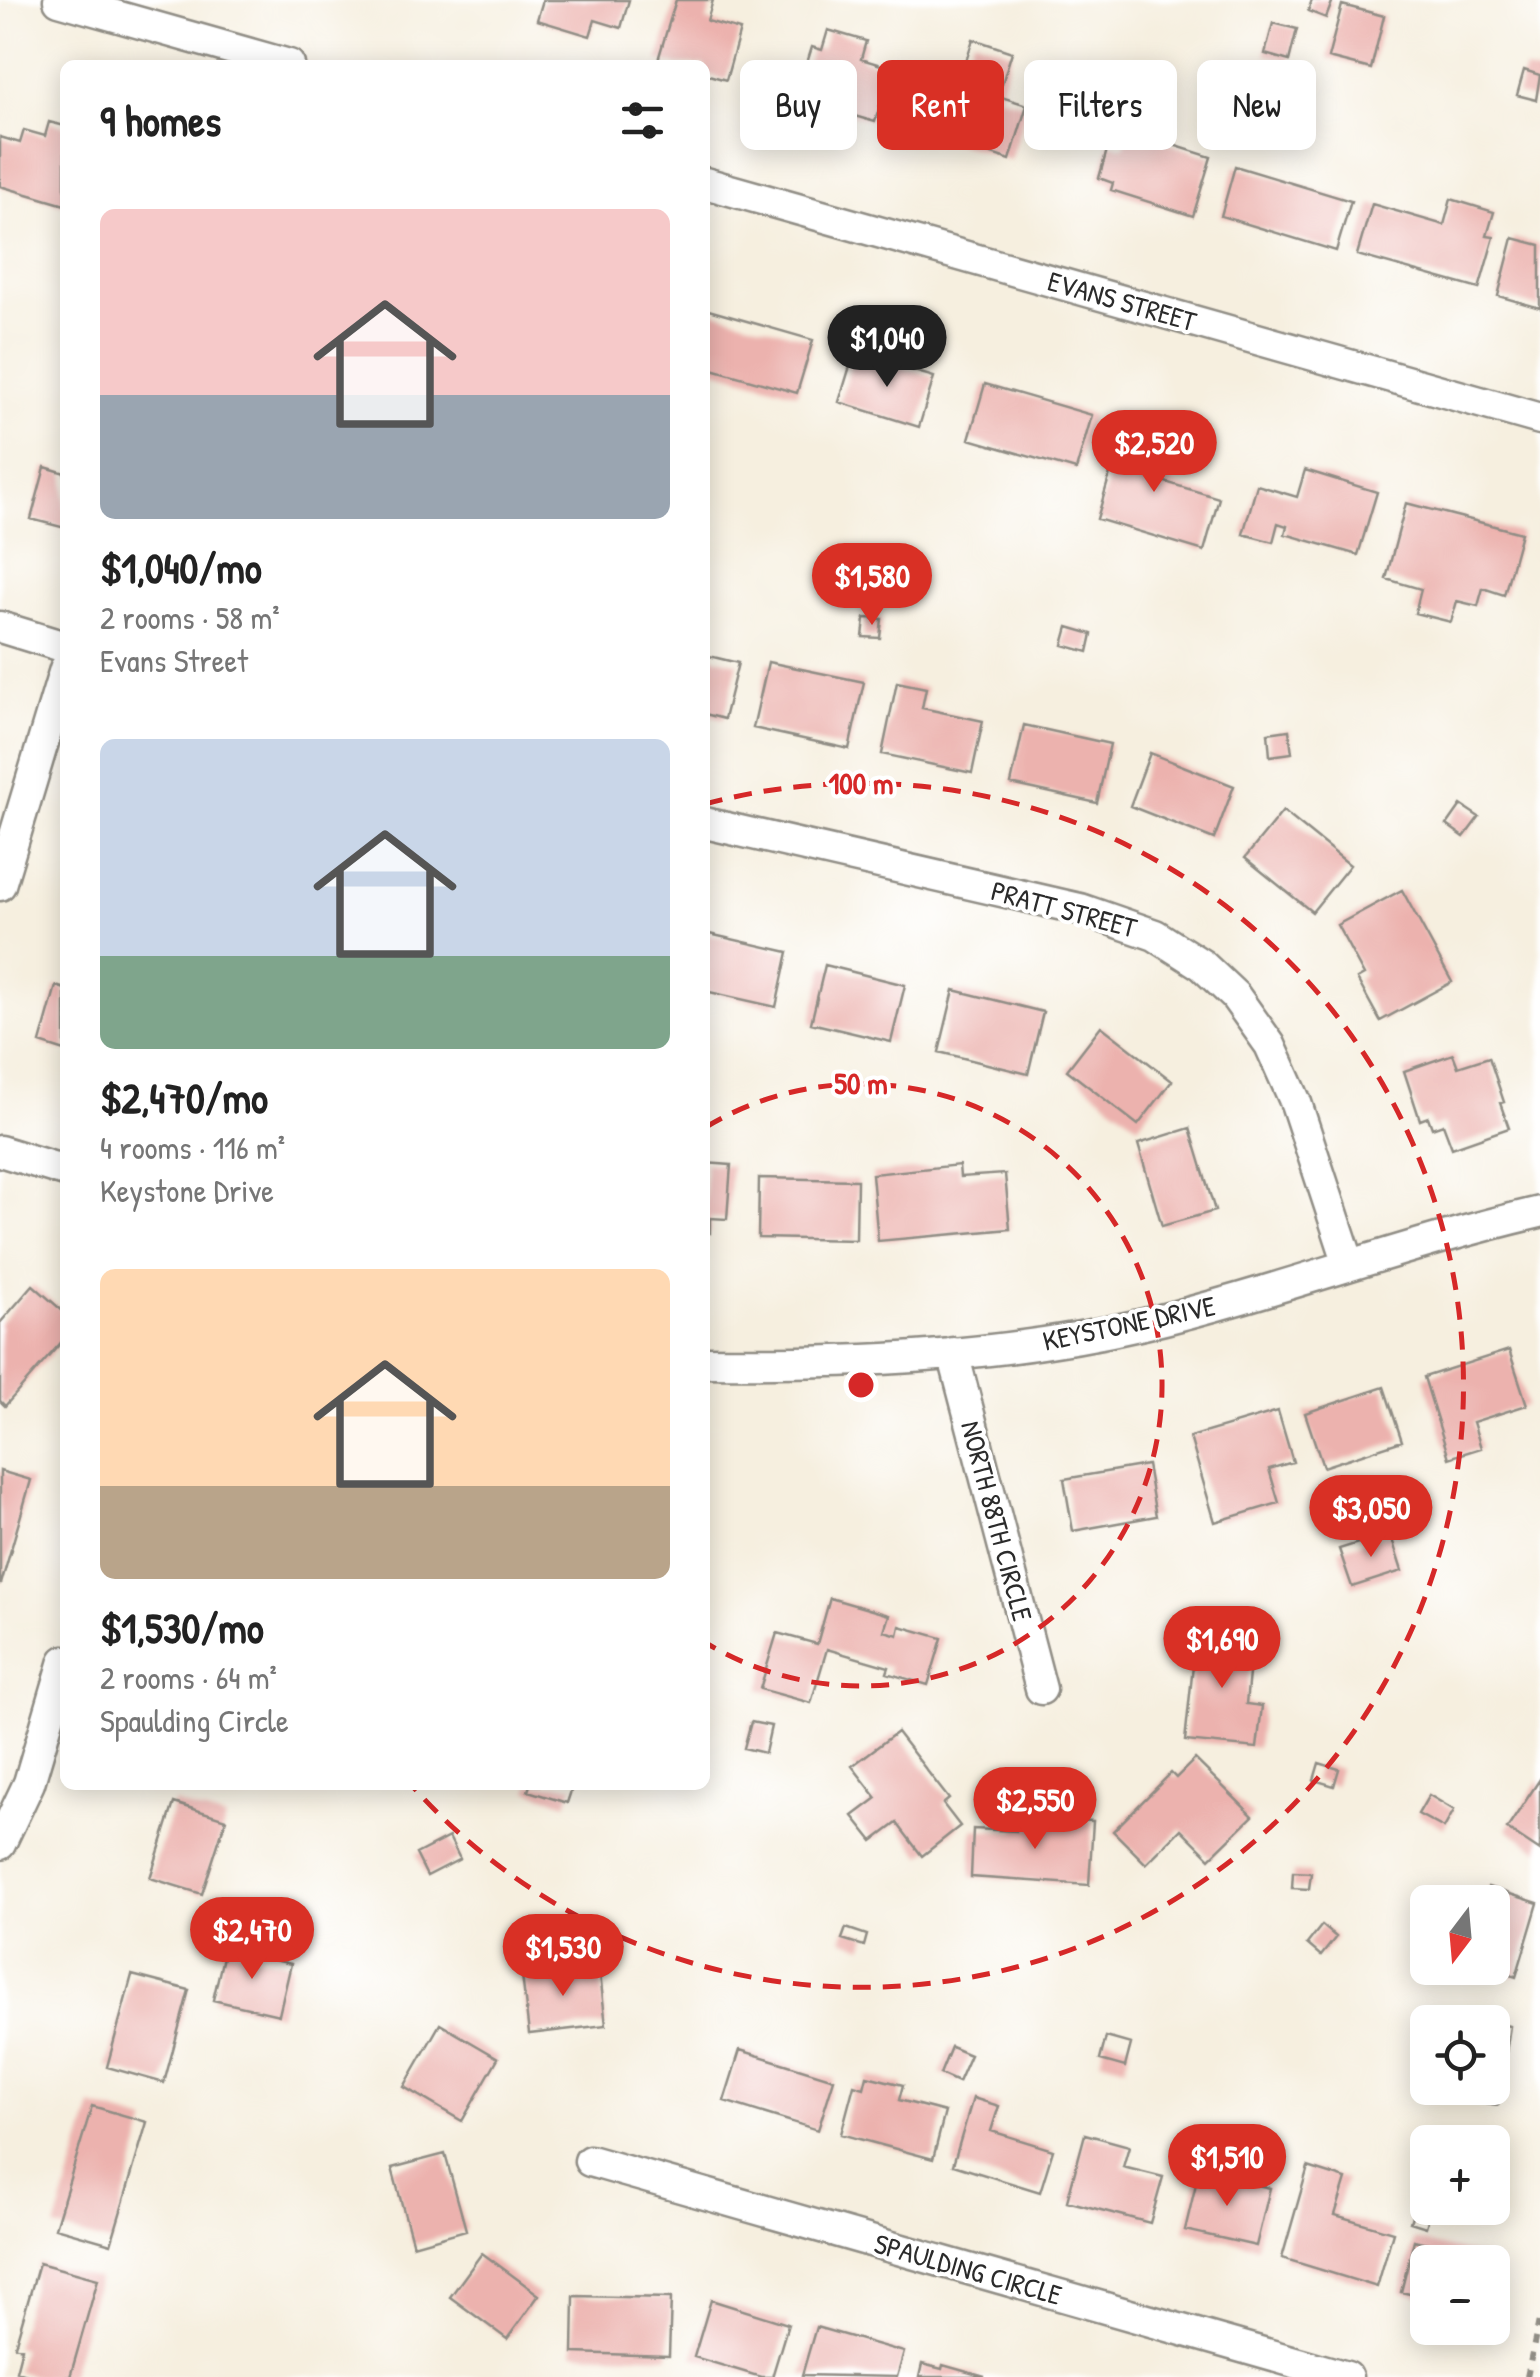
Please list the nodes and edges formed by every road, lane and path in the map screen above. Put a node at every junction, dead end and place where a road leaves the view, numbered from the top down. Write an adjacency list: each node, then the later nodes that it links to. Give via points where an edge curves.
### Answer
1 (59, 0): 2 (street)
2 (271, 60)
3 (710, 184): 4 (street, EVANS STREET)
4 (1540, 419)
5 (0, 627): 6 (street)
6 (60, 645)
7 (60, 686): 9 (street)
8 (710, 824): 13 (street, PRATT STREET, via 1093,913 1155,936 1202,965 1235,996 1270,1045 1296,1102)
9 (0, 885)
10 (0, 1151): 11 (street)
11 (60, 1169)
12 (1540, 1212): 13 (street, KEYSTONE DRIVE)
13 (1349, 1264): 14 (street, KEYSTONE DRIVE, via 1140,1325)
14 (953, 1352): 15 (street, KEYSTONE DRIVE); 17 (street, NORTH 88TH CIRCLE)
15 (710, 1362)
16 (60, 1679): 18 (street, via 29,1782)
17 (1041, 1689)
18 (0, 1844)
19 (590, 2161): 21 (street, SPAULDING CIRCLE)
20 (1540, 2316): 22 (path)
21 (1347, 2377)
22 (1528, 2377)

